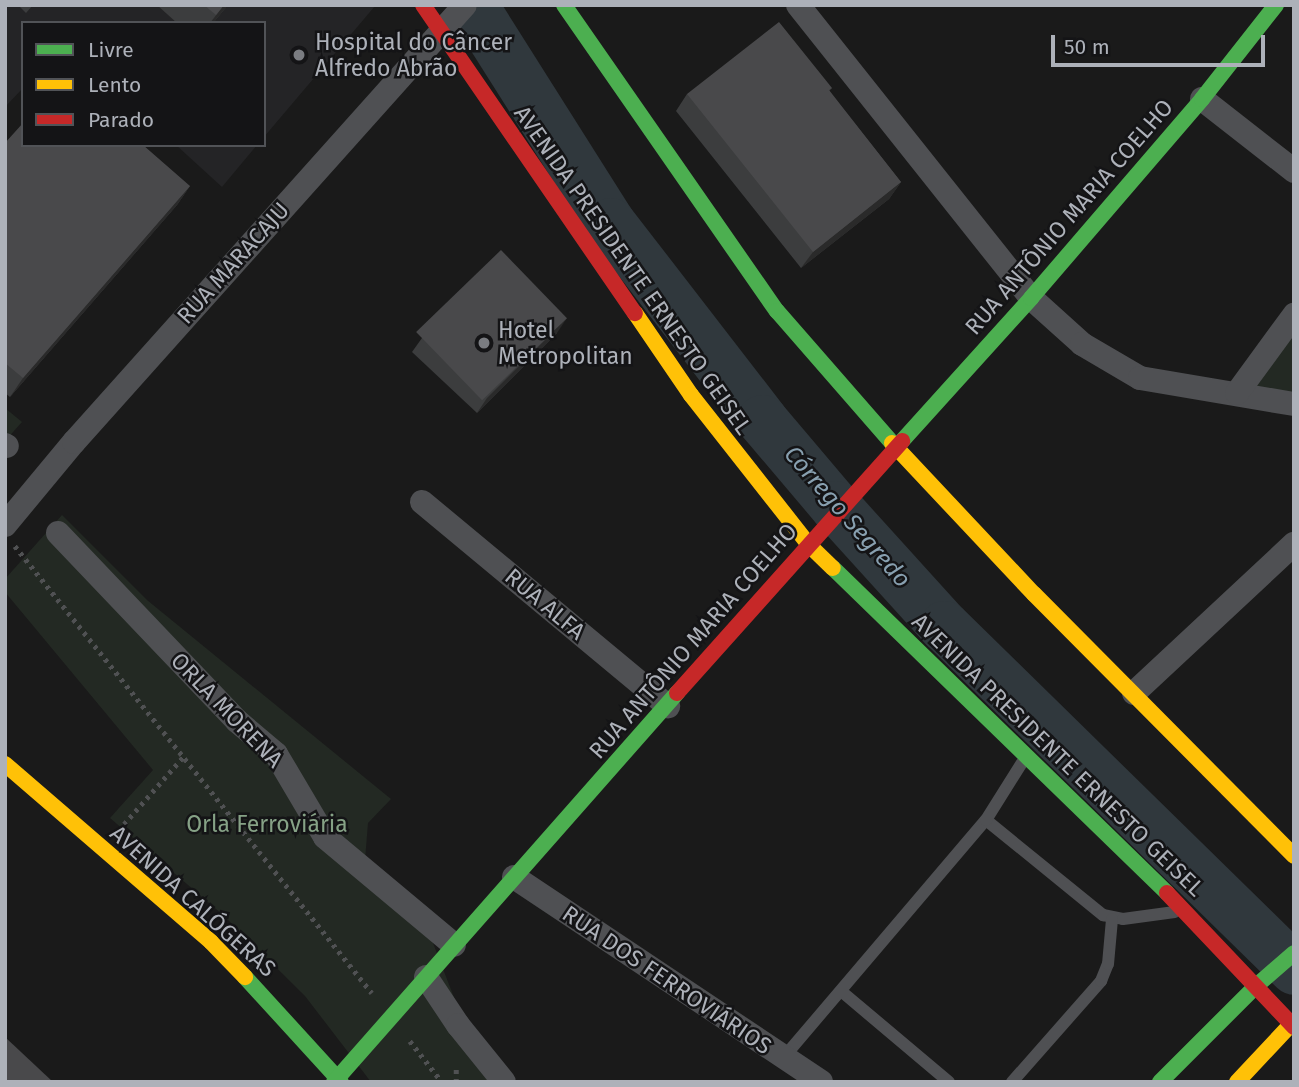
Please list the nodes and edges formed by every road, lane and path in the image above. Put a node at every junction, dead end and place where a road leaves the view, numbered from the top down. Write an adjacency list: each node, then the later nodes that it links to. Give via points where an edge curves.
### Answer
1 (423, 5): 5 (main road, AVENIDA PRESIDENTE ERNESTO GEISEL)
2 (564, 5): 12 (main road, via 777,311)
3 (798, 5): 8 (street)
4 (1276, 5): 6 (main road, RUA ANTÔNIO MARIA COELHO)
5 (453, 17): 15 (street, RUA MARACAJU, via 74,442); 17 (main road, AVENIDA PRESIDENTE ERNESTO GEISEL, via 691,395)
6 (1202, 99): 7 (street); 8 (main road, RUA ANTÔNIO MARIA COELHO)
7 (1294, 171)
8 (1031, 298): 10 (street, via 1082,344 1140,378); 12 (main road, RUA ANTÔNIO MARIA COELHO)
9 (1294, 315): 10 (street)
10 (1237, 393): 11 (street)
11 (1294, 404)
12 (895, 447): 17 (main road, RUA ANTÔNIO MARIA COELHO); 18 (main road)
13 (422, 502): 19 (street, RUA ALFA)
14 (58, 533): 29 (street, ORLA MORENA, via 237,721 276,754 325,837)
15 (9, 534): 21 (path)
16 (1294, 544): 18 (street)
17 (808, 545): 19 (main road, RUA ANTÔNIO MARIA COELHO); 20 (main road, AVENIDA PRESIDENTE ERNESTO GEISEL)
18 (1133, 693): 25 (main road)
19 (668, 706): 26 (main road, RUA ANTÔNIO MARIA COELHO)
20 (1027, 754): 23 (lane); 27 (main road, AVENIDA PRESIDENTE ERNESTO GEISEL)
21 (183, 757): 24 (path); 32 (path)
22 (5, 764): 24 (main road, AVENIDA CALÓGERAS)
23 (986, 820): 28 (lane); 34 (lane)
24 (102, 849): 38 (main road, AVENIDA CALÓGERAS, via 211,943)
25 (1294, 856)
26 (514, 877): 29 (main road, RUA ANTÔNIO MARIA COELHO); 37 (street, RUA DOS FERROVIÁRIOS)
27 (1184, 911): 28 (lane); 33 (main road, AVENIDA PRESIDENTE ERNESTO GEISEL)
28 (1112, 919): 43 (lane, via 1108,964 1101,981)
29 (454, 945): 31 (main road, RUA ANTÔNIO MARIA COELHO)
30 (1289, 957): 33 (main road)
31 (426, 977): 38 (main road, RUA ANTÔNIO MARIA COELHO); 40 (street)
32 (361, 979)
33 (1256, 986): 35 (main road, AVENIDA PRESIDENTE ERNESTO GEISEL); 44 (main road)
34 (841, 991): 37 (lane); 42 (lane)
35 (1293, 1024): 45 (main road)
36 (416, 1049): 39 (path)
37 (784, 1057): 41 (street, RUA DOS FERROVIÁRIOS)
38 (337, 1080)
39 (442, 1082)
40 (504, 1082)
41 (821, 1082)
42 (949, 1082)
43 (1012, 1082)
44 (1160, 1082)
45 (1237, 1082)

